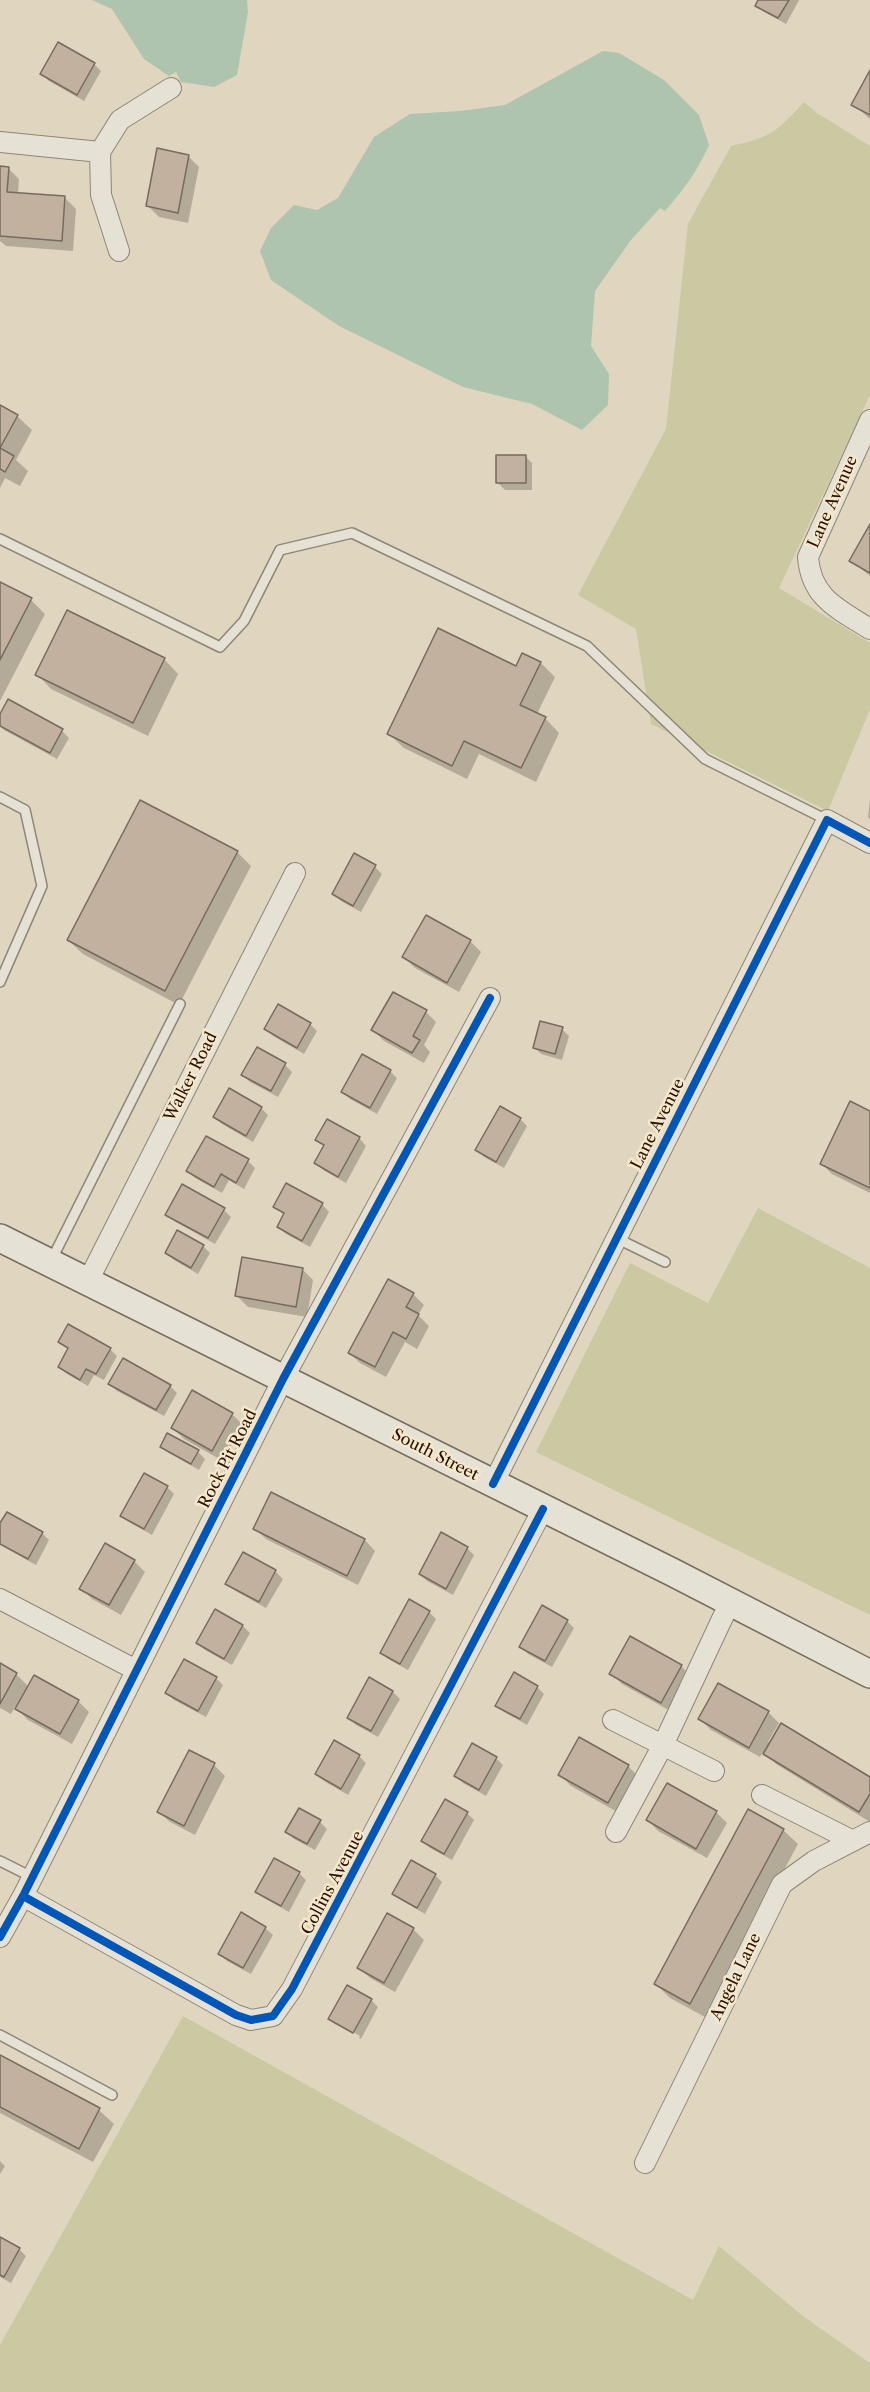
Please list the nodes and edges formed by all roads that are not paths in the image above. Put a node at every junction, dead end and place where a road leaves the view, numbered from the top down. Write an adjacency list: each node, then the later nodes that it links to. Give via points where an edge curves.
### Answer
1 (171, 88): 3 (street, via 120,120)
2 (0, 142): 3 (street)
3 (100, 152): 4 (street, via 101,195)
4 (119, 251)
5 (870, 420): 7 (street, Lane Avenue, via 808,557 818,592)
6 (0, 539): 9 (lane, via 220,647 244,621 280,550 352,533 587,646 705,759)
7 (870, 629)
8 (0, 797): 12 (lane, via 25,810 42,886)
9 (827, 820): 10 (street); 16 (street, Lane Avenue)
10 (870, 843)
11 (295, 873): 19 (street, Walker Road)
12 (0, 982)
13 (490, 998): 20 (street, Rock Pit Road)
14 (180, 1004): 18 (lane)
15 (0, 1238): 18 (main road, South Street)
16 (616, 1238): 17 (lane); 21 (street, Lane Avenue)
17 (665, 1262)
18 (50, 1263): 19 (main road, South Street)
19 (88, 1281): 20 (main road, South Street)
20 (283, 1379): 21 (main road, South Street); 25 (street, Rock Pit Road)
21 (493, 1484): 22 (main road, South Street)
22 (543, 1509): 24 (main road, South Street); 35 (street, Collins Avenue, via 292,1989 273,2016 251,2020 236,2016)
23 (0, 1599): 25 (street)
24 (730, 1602): 26 (main road, South Street); 28 (street)
25 (136, 1670): 34 (street, Rock Pit Road)
26 (870, 1674)
27 (614, 1720): 28 (street)
28 (663, 1745): 29 (street); 31 (street)
29 (714, 1771)
30 (762, 1795): 32 (street)
31 (616, 1832)
32 (861, 1837): 39 (street, Angela Lane, via 814,1861 782,1884)
33 (0, 1861): 34 (lane)
34 (32, 1877): 35 (street, Rock Pit Road)
35 (23, 1896): 36 (street, Rock Pit Road)
36 (0, 1937)
37 (0, 2035): 38 (lane)
38 (112, 2095)
39 (645, 2163)

